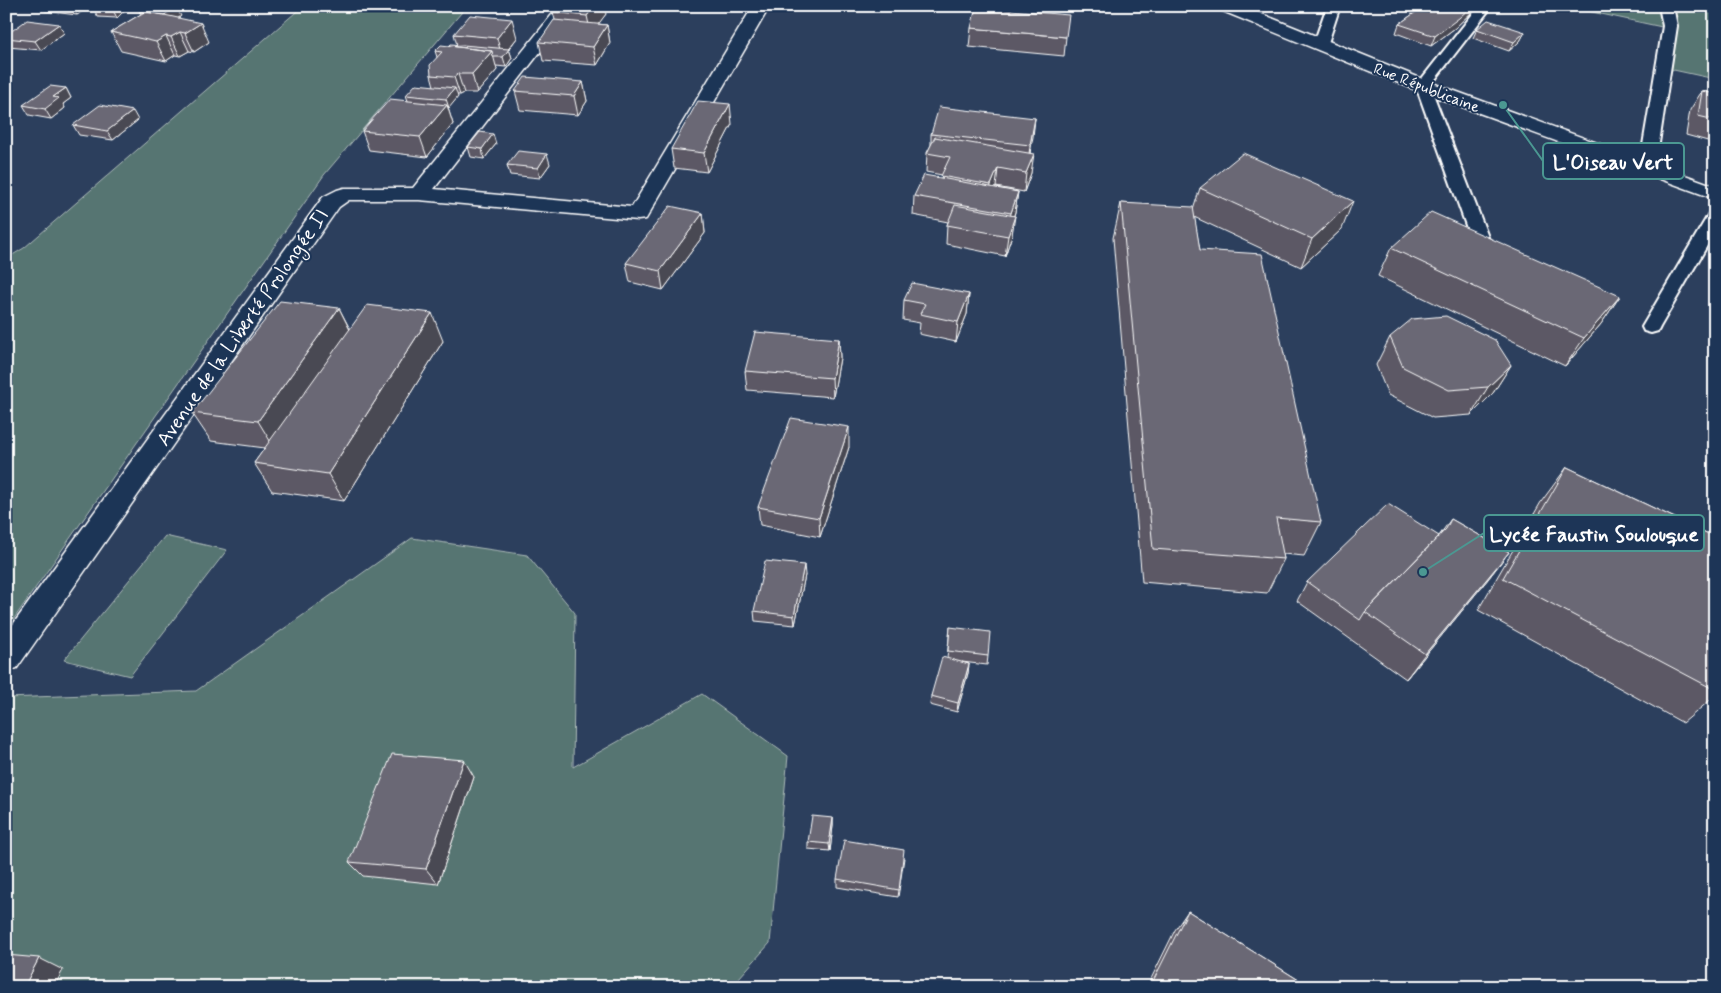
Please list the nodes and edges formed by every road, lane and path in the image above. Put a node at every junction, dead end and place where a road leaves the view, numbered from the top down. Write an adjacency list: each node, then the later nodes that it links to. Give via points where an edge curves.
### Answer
1 (568, 6): 11 (street)
2 (762, 6): 11 (street, Avenue de la Liberté Prolongée II, via 638,214)
3 (1226, 6): 7 (street, Rue Républicaine)
4 (1334, 6): 7 (lane)
5 (1486, 6): 8 (lane)
6 (1666, 6): 9 (lane, via 1670,26)
7 (1320, 46): 8 (street, Rue Républicaine)
8 (1422, 86): 9 (street, Rue Républicaine); 13 (lane)
9 (1646, 169): 10 (street, Rue Républicaine)
10 (1715, 192)
11 (419, 194): 15 (street, Avenue de la Liberté Prolongée II, via 344,194 331,202)
12 (1715, 218): 14 (lane)
13 (1482, 245)
14 (1651, 327)
15 (6, 658)

